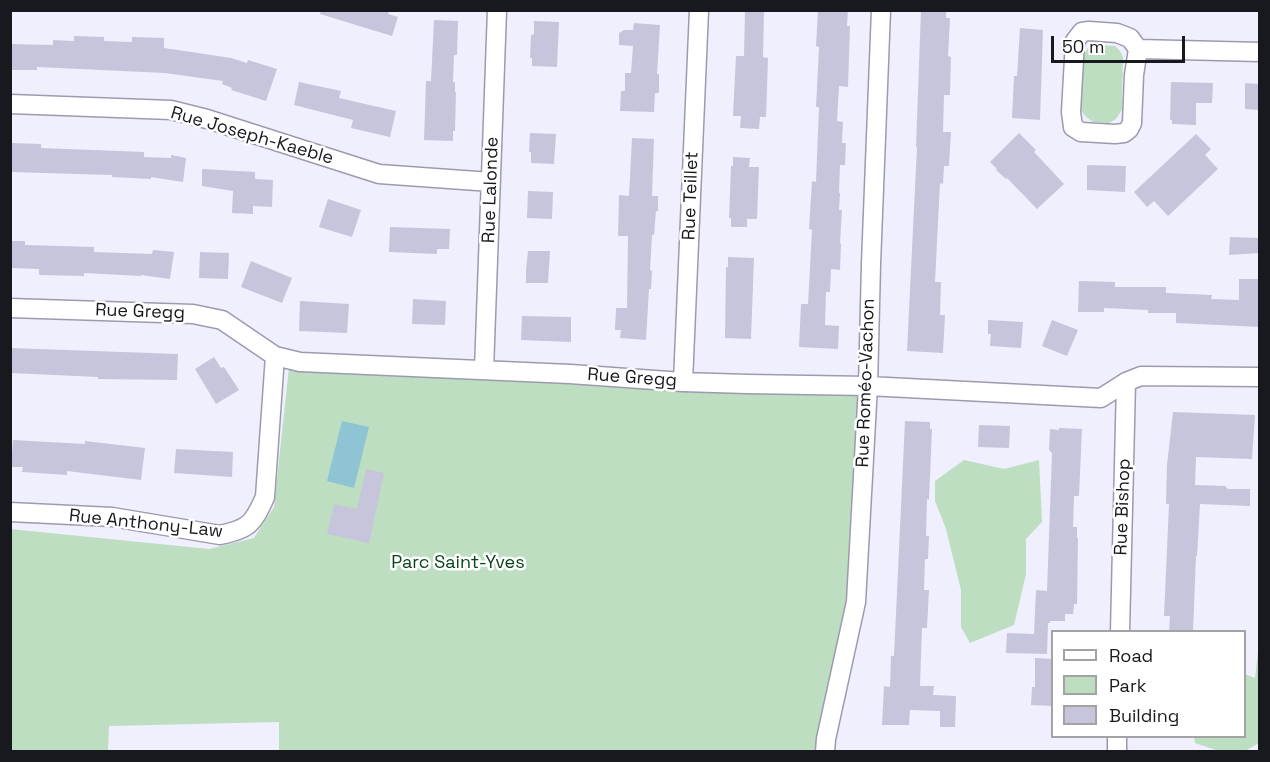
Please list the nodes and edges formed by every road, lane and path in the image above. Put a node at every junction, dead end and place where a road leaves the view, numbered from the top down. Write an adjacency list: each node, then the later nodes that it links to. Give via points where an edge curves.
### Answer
1 (496, 10): 7 (street, Rue Lalonde)
2 (699, 10): 12 (street, Rue Teillet)
3 (881, 10): 14 (street, Rue Roméo-Vachon)
4 (1138, 49): 4 (street, via 1130,38 1117,33 1082,32 1075,41 1073,127 1081,132 1115,134 1129,129); 5 (street)
5 (1260, 52)
6 (10, 104): 7 (street, Rue Joseph-Kaeble, via 171,110 379,174)
7 (491, 182): 10 (street, Rue Lalonde)
8 (10, 308): 9 (street, Rue Gregg, via 193,314 222,320)
9 (275, 356): 10 (street, Rue Gregg, via 300,362); 15 (street, Rue Anthony-Law, via 265,497 251,524 220,535 112,518)
10 (484, 370): 12 (street, Rue Gregg)
11 (1260, 377): 13 (street, Rue Gregg, via 1142,376)
12 (682, 382): 14 (street, Rue Gregg)
13 (1126, 382): 14 (street, Rue Gregg, via 1101,398); 16 (street, Rue Bishop)
14 (868, 386): 17 (street, Rue Roméo-Vachon, via 856,602)
15 (10, 512)
16 (1120, 630)
17 (825, 752)

